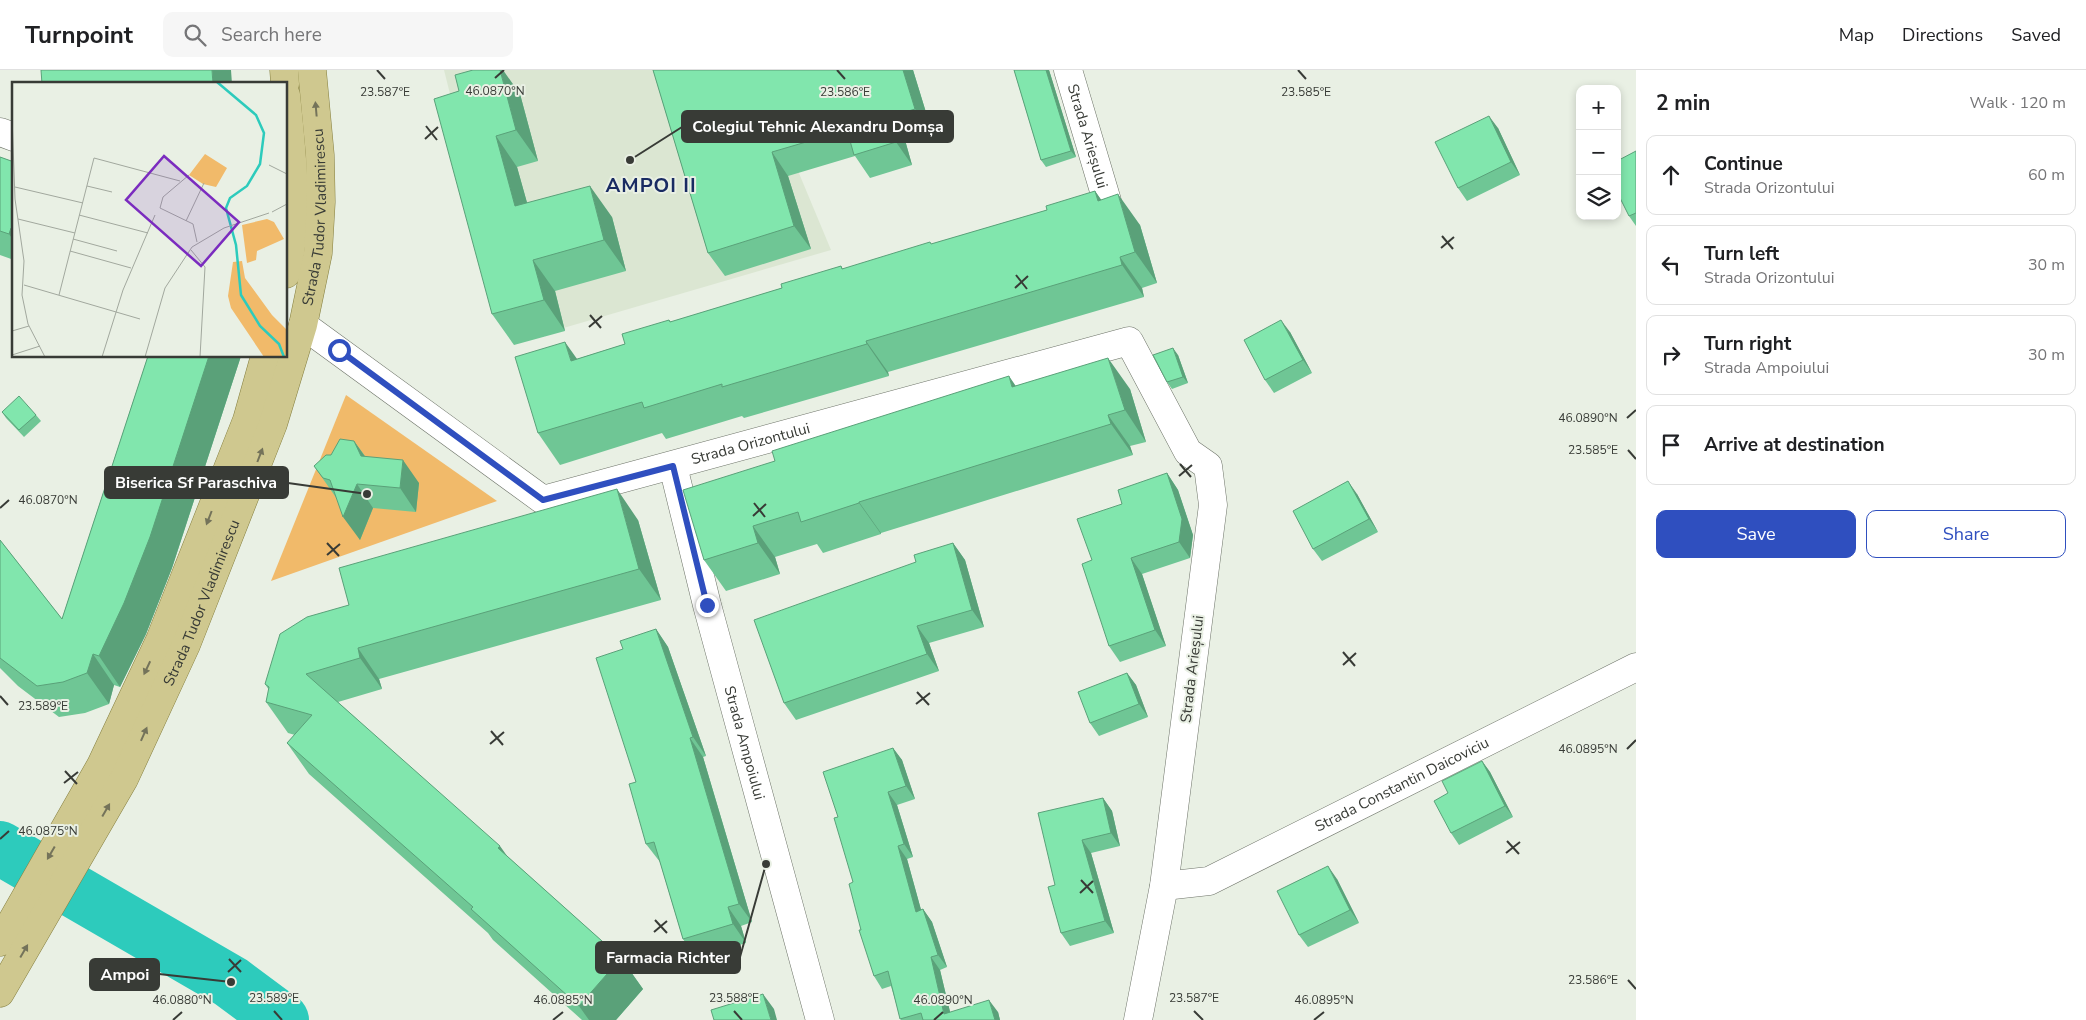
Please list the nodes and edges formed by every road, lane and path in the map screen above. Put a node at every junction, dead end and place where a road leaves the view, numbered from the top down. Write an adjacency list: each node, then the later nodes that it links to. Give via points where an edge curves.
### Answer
1 (312, 70): 9 (main road, Strada Tudor Vladimirescu, one-way to 1, via 318,253 321,202)
2 (1068, 70): 7 (street, Strada Arieșului)
3 (288, 128): 6 (main road, Strada Tudor Vladimirescu)
4 (0, 132): 5 (street)
5 (12, 136)
6 (290, 162): 8 (main road, Strada Tudor Vladimirescu, via 294,206)
7 (1107, 201)
8 (288, 266)
9 (303, 325): 12 (street, Strada Orizontului, via 543,500); 16 (main road, Strada Tudor Vladimirescu, one-way to 9, via 124,779 186,646 272,424)
10 (1129, 341): 12 (street, Strada Orizontului); 14 (street, Strada Arieșului, via 1188,452 1208,466 1213,505)
11 (264, 358): 15 (main road, Strada Tudor Vladimirescu, one-way to 15, via 247,420 160,640 101,765)
12 (673, 466): 17 (street, Strada Ampoiului, via 707,605)
13 (1636, 667): 14 (street, Strada Constantin Daicoviciu, via 1209,881)
14 (1164, 886): 18 (street, Strada Arieșului)
15 (0, 942)
16 (0, 993)
17 (820, 1020)
18 (1138, 1020)

